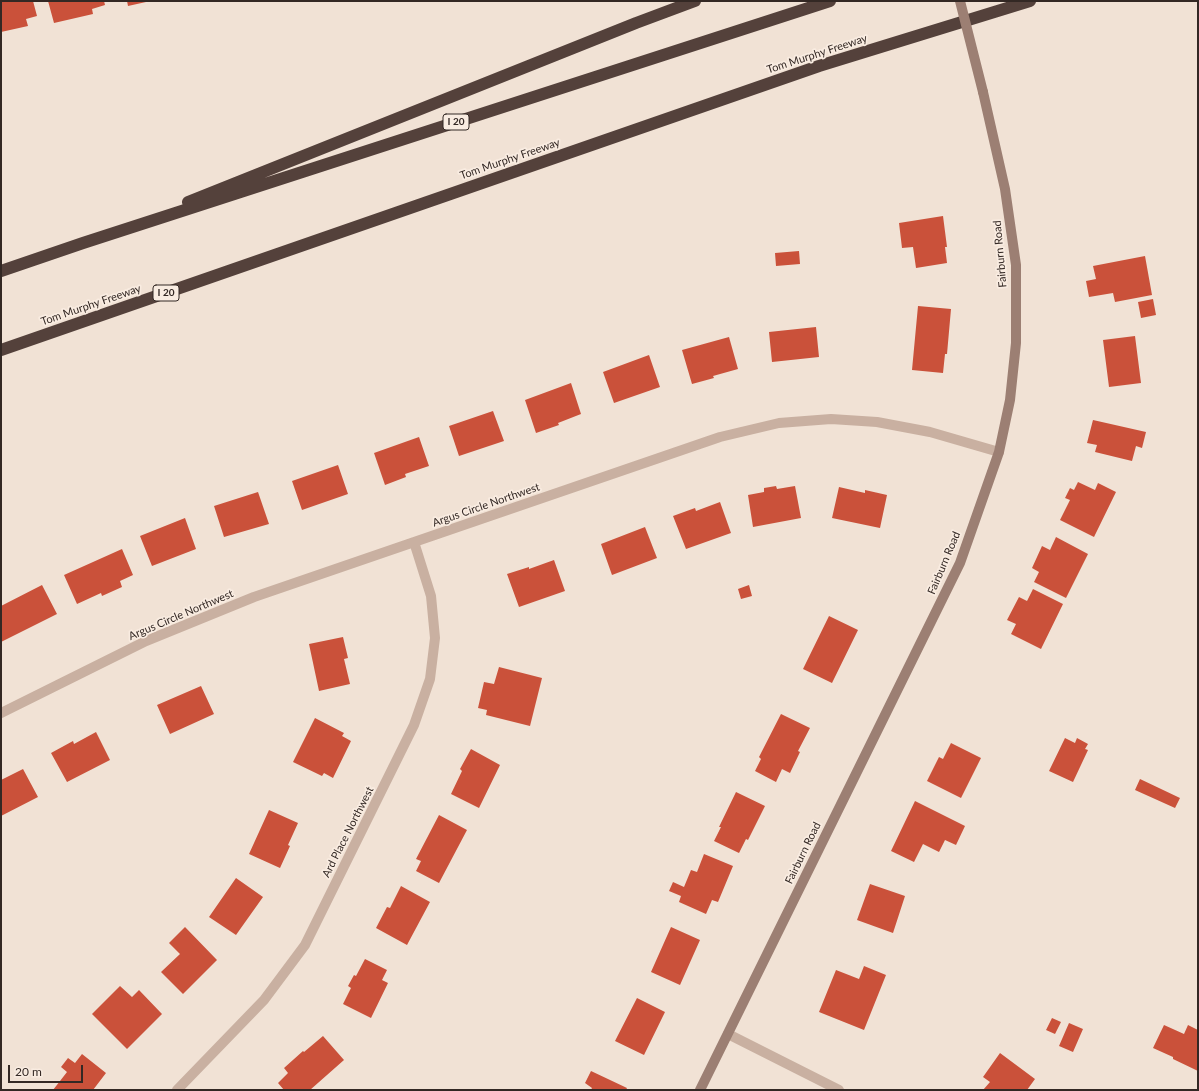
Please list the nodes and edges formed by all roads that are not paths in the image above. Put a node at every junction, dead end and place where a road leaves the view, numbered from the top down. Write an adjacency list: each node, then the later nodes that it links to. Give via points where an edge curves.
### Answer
1 (696, 1): 5 (highway)
2 (830, 1): 5 (highway, I 20)
3 (960, 1): 8 (street, Fairburn Road, bridge, via 1005,189 1016,265 1016,343 1010,400)
4 (1030, 1): 7 (highway, Tom Murphy Freeway / I 20, via 819,66)
5 (83, 244): 6 (highway, I 20)
6 (1, 271)
7 (1, 350)
8 (999, 452): 9 (street, Argus Circle Northwest, via 930,432 877,422 831,419 779,423 720,437); 11 (street, Fairburn Road, via 960,563)
9 (414, 542): 10 (street, Argus Circle Northwest, via 254,597 146,641); 12 (street, Ard Place Northwest, via 431,596 435,638 430,679 414,726 304,945 264,1000)
10 (1, 713)
11 (728, 1034): 13 (street, Fairburn Road); 14 (street)
12 (177, 1090)
13 (700, 1090)
14 (840, 1090)

